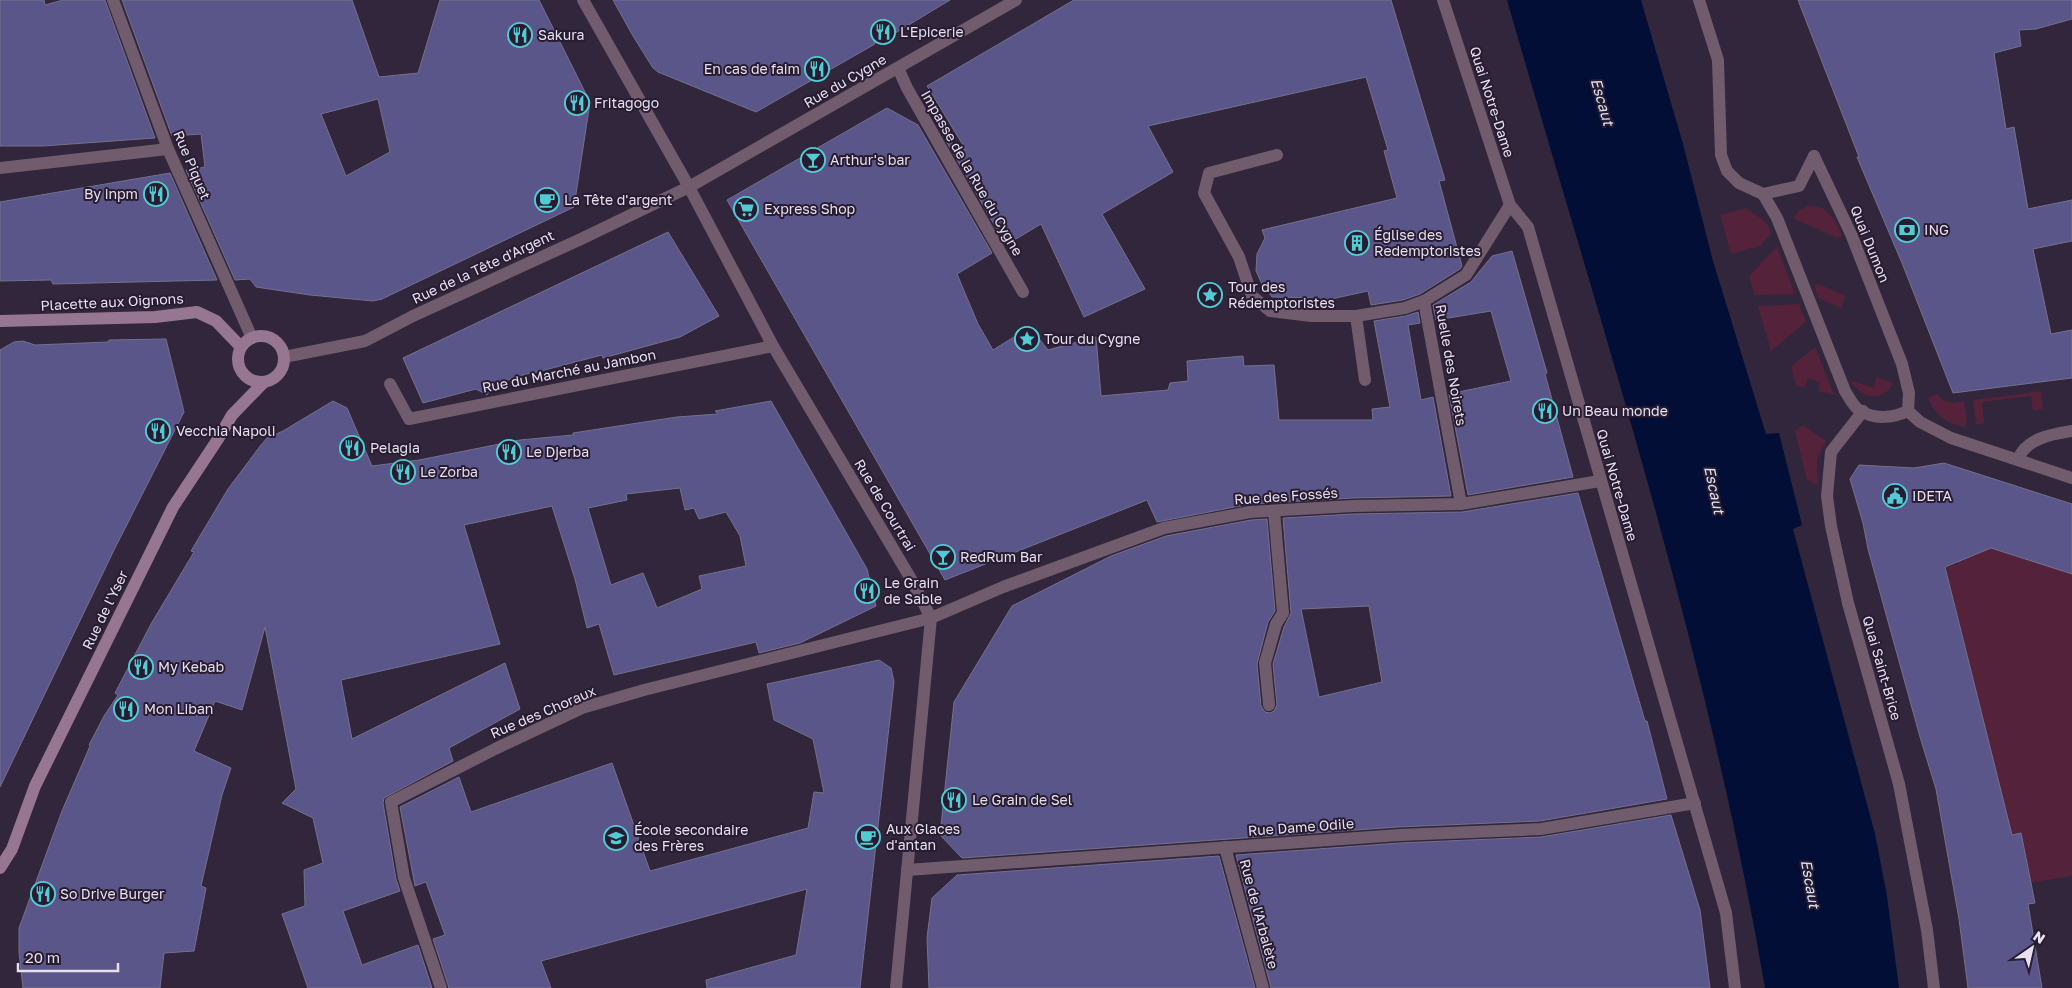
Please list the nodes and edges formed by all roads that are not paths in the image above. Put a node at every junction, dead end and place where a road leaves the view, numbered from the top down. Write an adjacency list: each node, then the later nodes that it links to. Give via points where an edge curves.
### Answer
1 (113, 0): 7 (street, Rue Piquet)
2 (583, 0): 10 (street, Rue de Courtrai)
3 (1016, 0): 6 (street, Rue du Cygne)
4 (1443, 0): 12 (street, Quai Notre-Dame)
5 (1699, 0): 11 (street, via 1718,60 1721,155 1727,171 1739,182)
6 (898, 68): 10 (street, Rue du Cygne); 13 (street, Impasse de la Rue du Cygne)
7 (168, 149): 9 (street); 17 (street, Rue Piquet)
8 (1277, 155): 15 (street, via 1209,173 1204,194 1239,256 1252,296 1270,311 1311,316)
9 (0, 168)
10 (689, 187): 18 (street, Rue de Courtrai); 20 (street, Rue de la Tête d'Argent, via 364,341)
11 (1763, 194): 24 (street, via 1777,218 1845,391); 25 (street, Quai Dumon, via 1799,186 1814,156 1848,227 1902,364 1909,393)
12 (1510, 205): 14 (street, Ruelle des Noirets, via 1466,275); 29 (street, Quai Notre-Dame, via 1528,227)
13 (1023, 292)
14 (1424, 301): 15 (street, via 1405,308); 30 (street, Ruelle des Noirets)
15 (1356, 316): 21 (street)
16 (0, 321): 19 (street, Placette aux Oignons, via 155,317 196,312 216,321)
17 (252, 338): 19 (street); 20 (street, via 266,336 273,339)
18 (773, 346): 23 (street, Rue du Marché au Jambon, via 409,419); 32 (street, Rue de Courtrai)
19 (241, 347): 22 (street, via 240,368 250,379)
20 (284, 357): 22 (street, via 277,376)
21 (1365, 380)
22 (264, 382): 36 (street, Rue de l'Yser, via 232,415 173,507 35,786 12,849)
23 (390, 384)
24 (1863, 411): 25 (street, via 1871,416 1885,417); 42 (street, Quai Saint-Brice, via 1831,452 1827,496 1848,603 1899,784 1928,930)
25 (1908, 411): 27 (street, via 1920,422 1951,438)
26 (2072, 431): 27 (street, via 2035,441)
27 (2018, 460): 28 (street)
28 (2072, 478)
29 (1600, 481): 30 (street, Rue des Fossés); 34 (street, Quai Notre-Dame)
30 (1461, 504): 31 (street, Rue des Fossés)
31 (1274, 511): 32 (street, Rue des Fossés, via 1250,512 1164,528 1003,587); 33 (street, via 1283,613 1276,624 1266,663)
32 (931, 618): 37 (street); 38 (street, Rue des Choraux, via 582,708 391,802 404,878)
33 (1268, 706)
34 (1695, 802): 35 (street, Rue Dame Odile, via 1541,829 1424,833); 41 (street, Quai Notre-Dame, via 1726,913)
35 (1226, 847): 37 (street, Rue Dame Odile); 40 (street, Rue de l'Arbalète)
36 (0, 868)
37 (907, 870): 39 (street)
38 (441, 988)
39 (896, 988)
40 (1263, 988)
41 (1735, 988)
42 (1934, 988)

